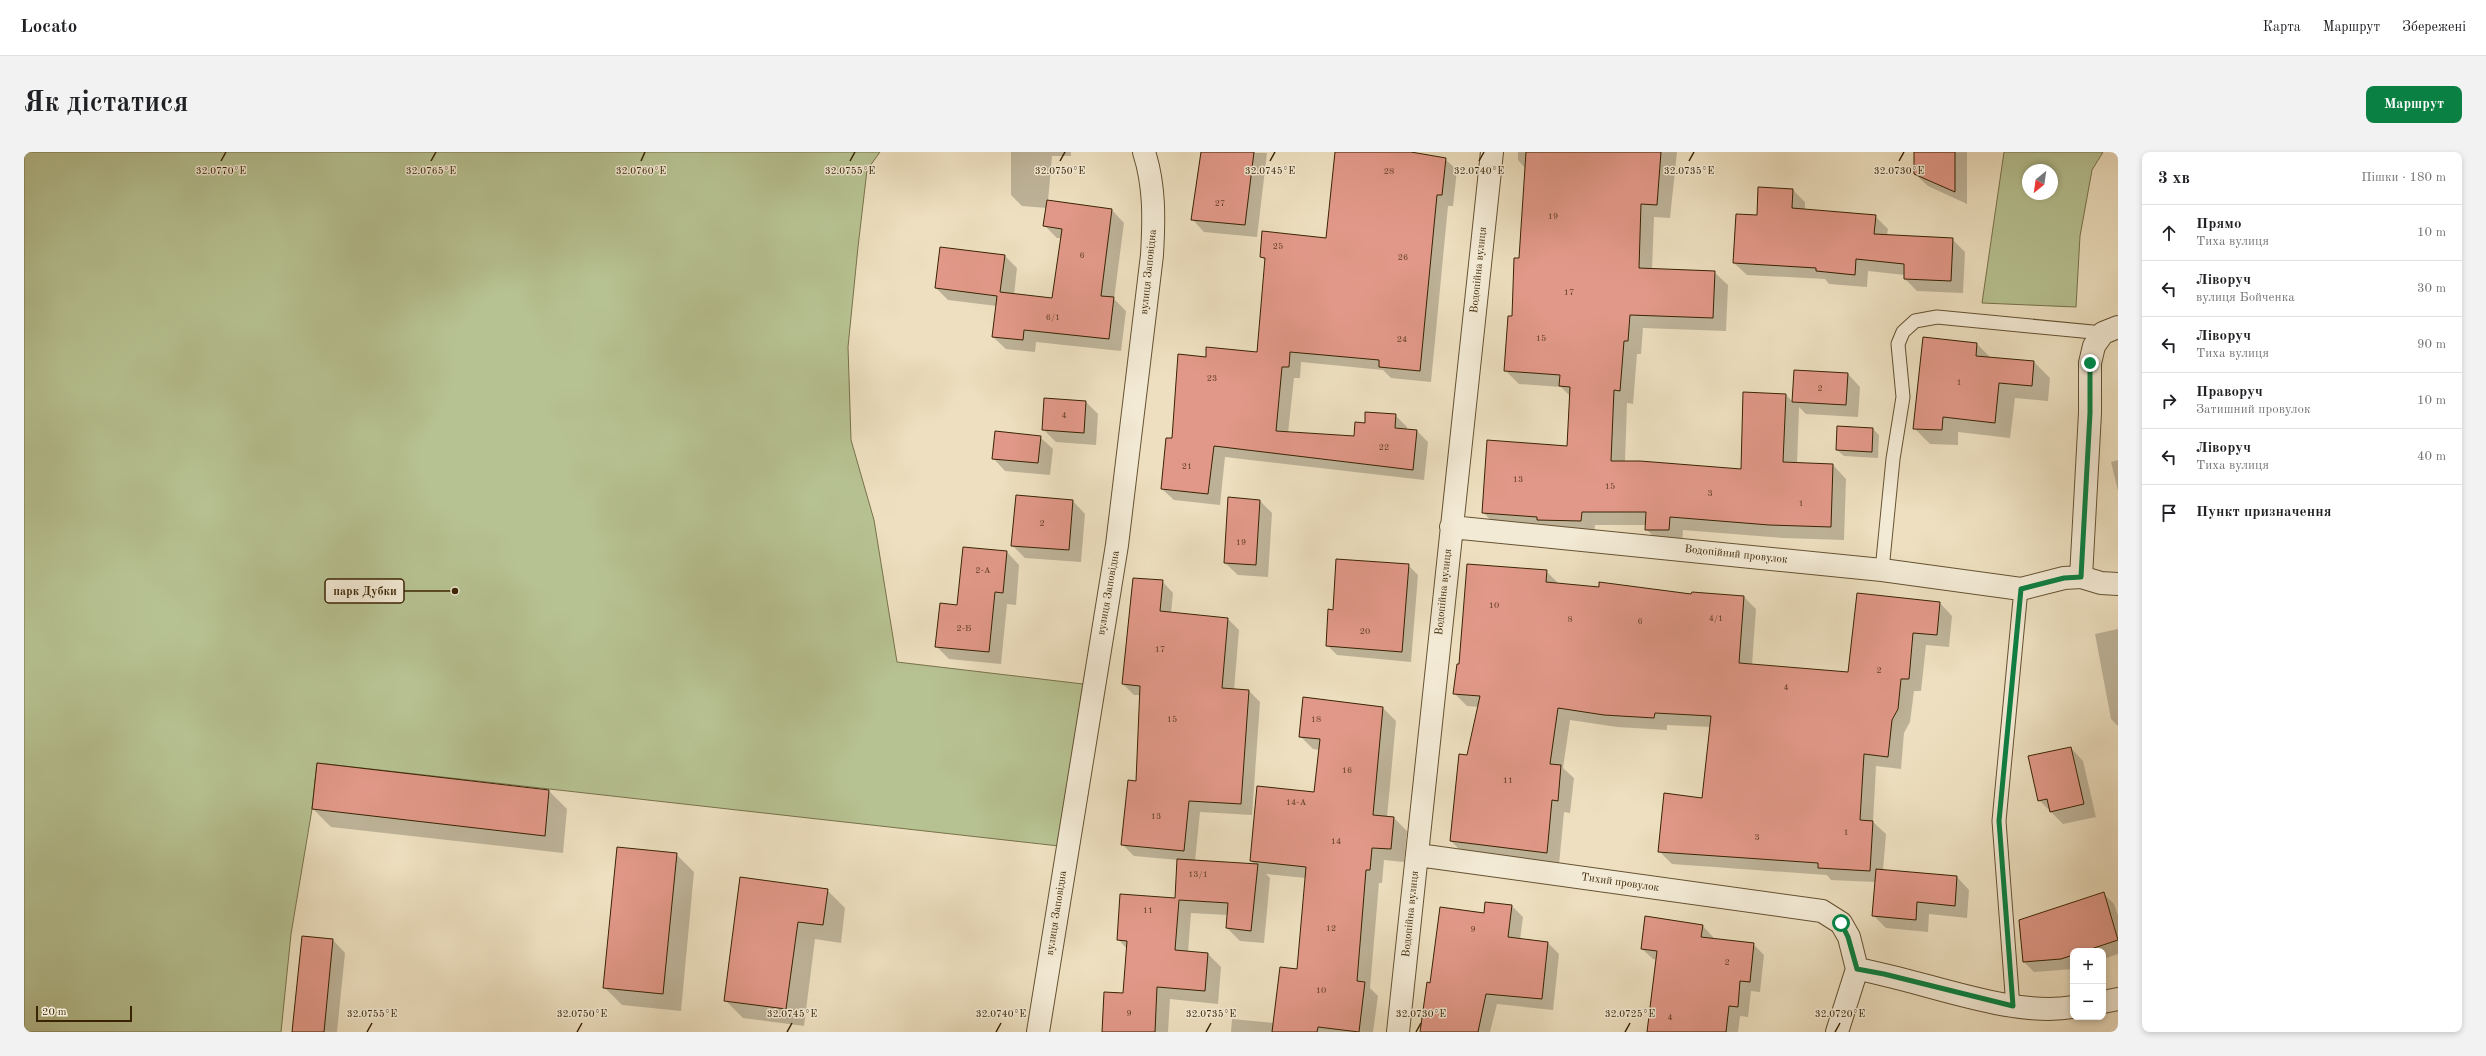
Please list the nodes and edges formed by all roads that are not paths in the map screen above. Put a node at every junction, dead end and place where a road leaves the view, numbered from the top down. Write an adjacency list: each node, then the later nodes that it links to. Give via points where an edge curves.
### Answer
1 (1144, 152): 15 (street, вулиця Заповідна, via 1152,184 1152,255 1118,538)
2 (1492, 152): 4 (street, Водопійна вулиця)
3 (2105, 335): 5 (lane, via 1937,317 1915,321 1903,332 1898,344 1903,396 1893,459); 6 (street, via 2090,363 2090,421)
4 (1451, 527): 5 (street, Водопійний провулок); 9 (street, Водопійна вулиця)
5 (1882, 570): 8 (street, Водопійний провулок)
6 (2081, 577): 7 (street, via 2101,583); 8 (street, via 2064,578)
7 (2118, 584)
8 (2021, 589): 13 (lane, via 1999,821)
9 (1418, 855): 10 (street, Тихий провулок, via 1822,911 1841,923 1848,937); 16 (street, Водопійна вулиця)
10 (1857, 969): 13 (street); 17 (street)
11 (2118, 999): 12 (street)
12 (2106, 1001)
13 (2013, 1006): 14 (street)
14 (2070, 1007)
15 (1038, 1032)
16 (1398, 1032)
17 (1837, 1032)

